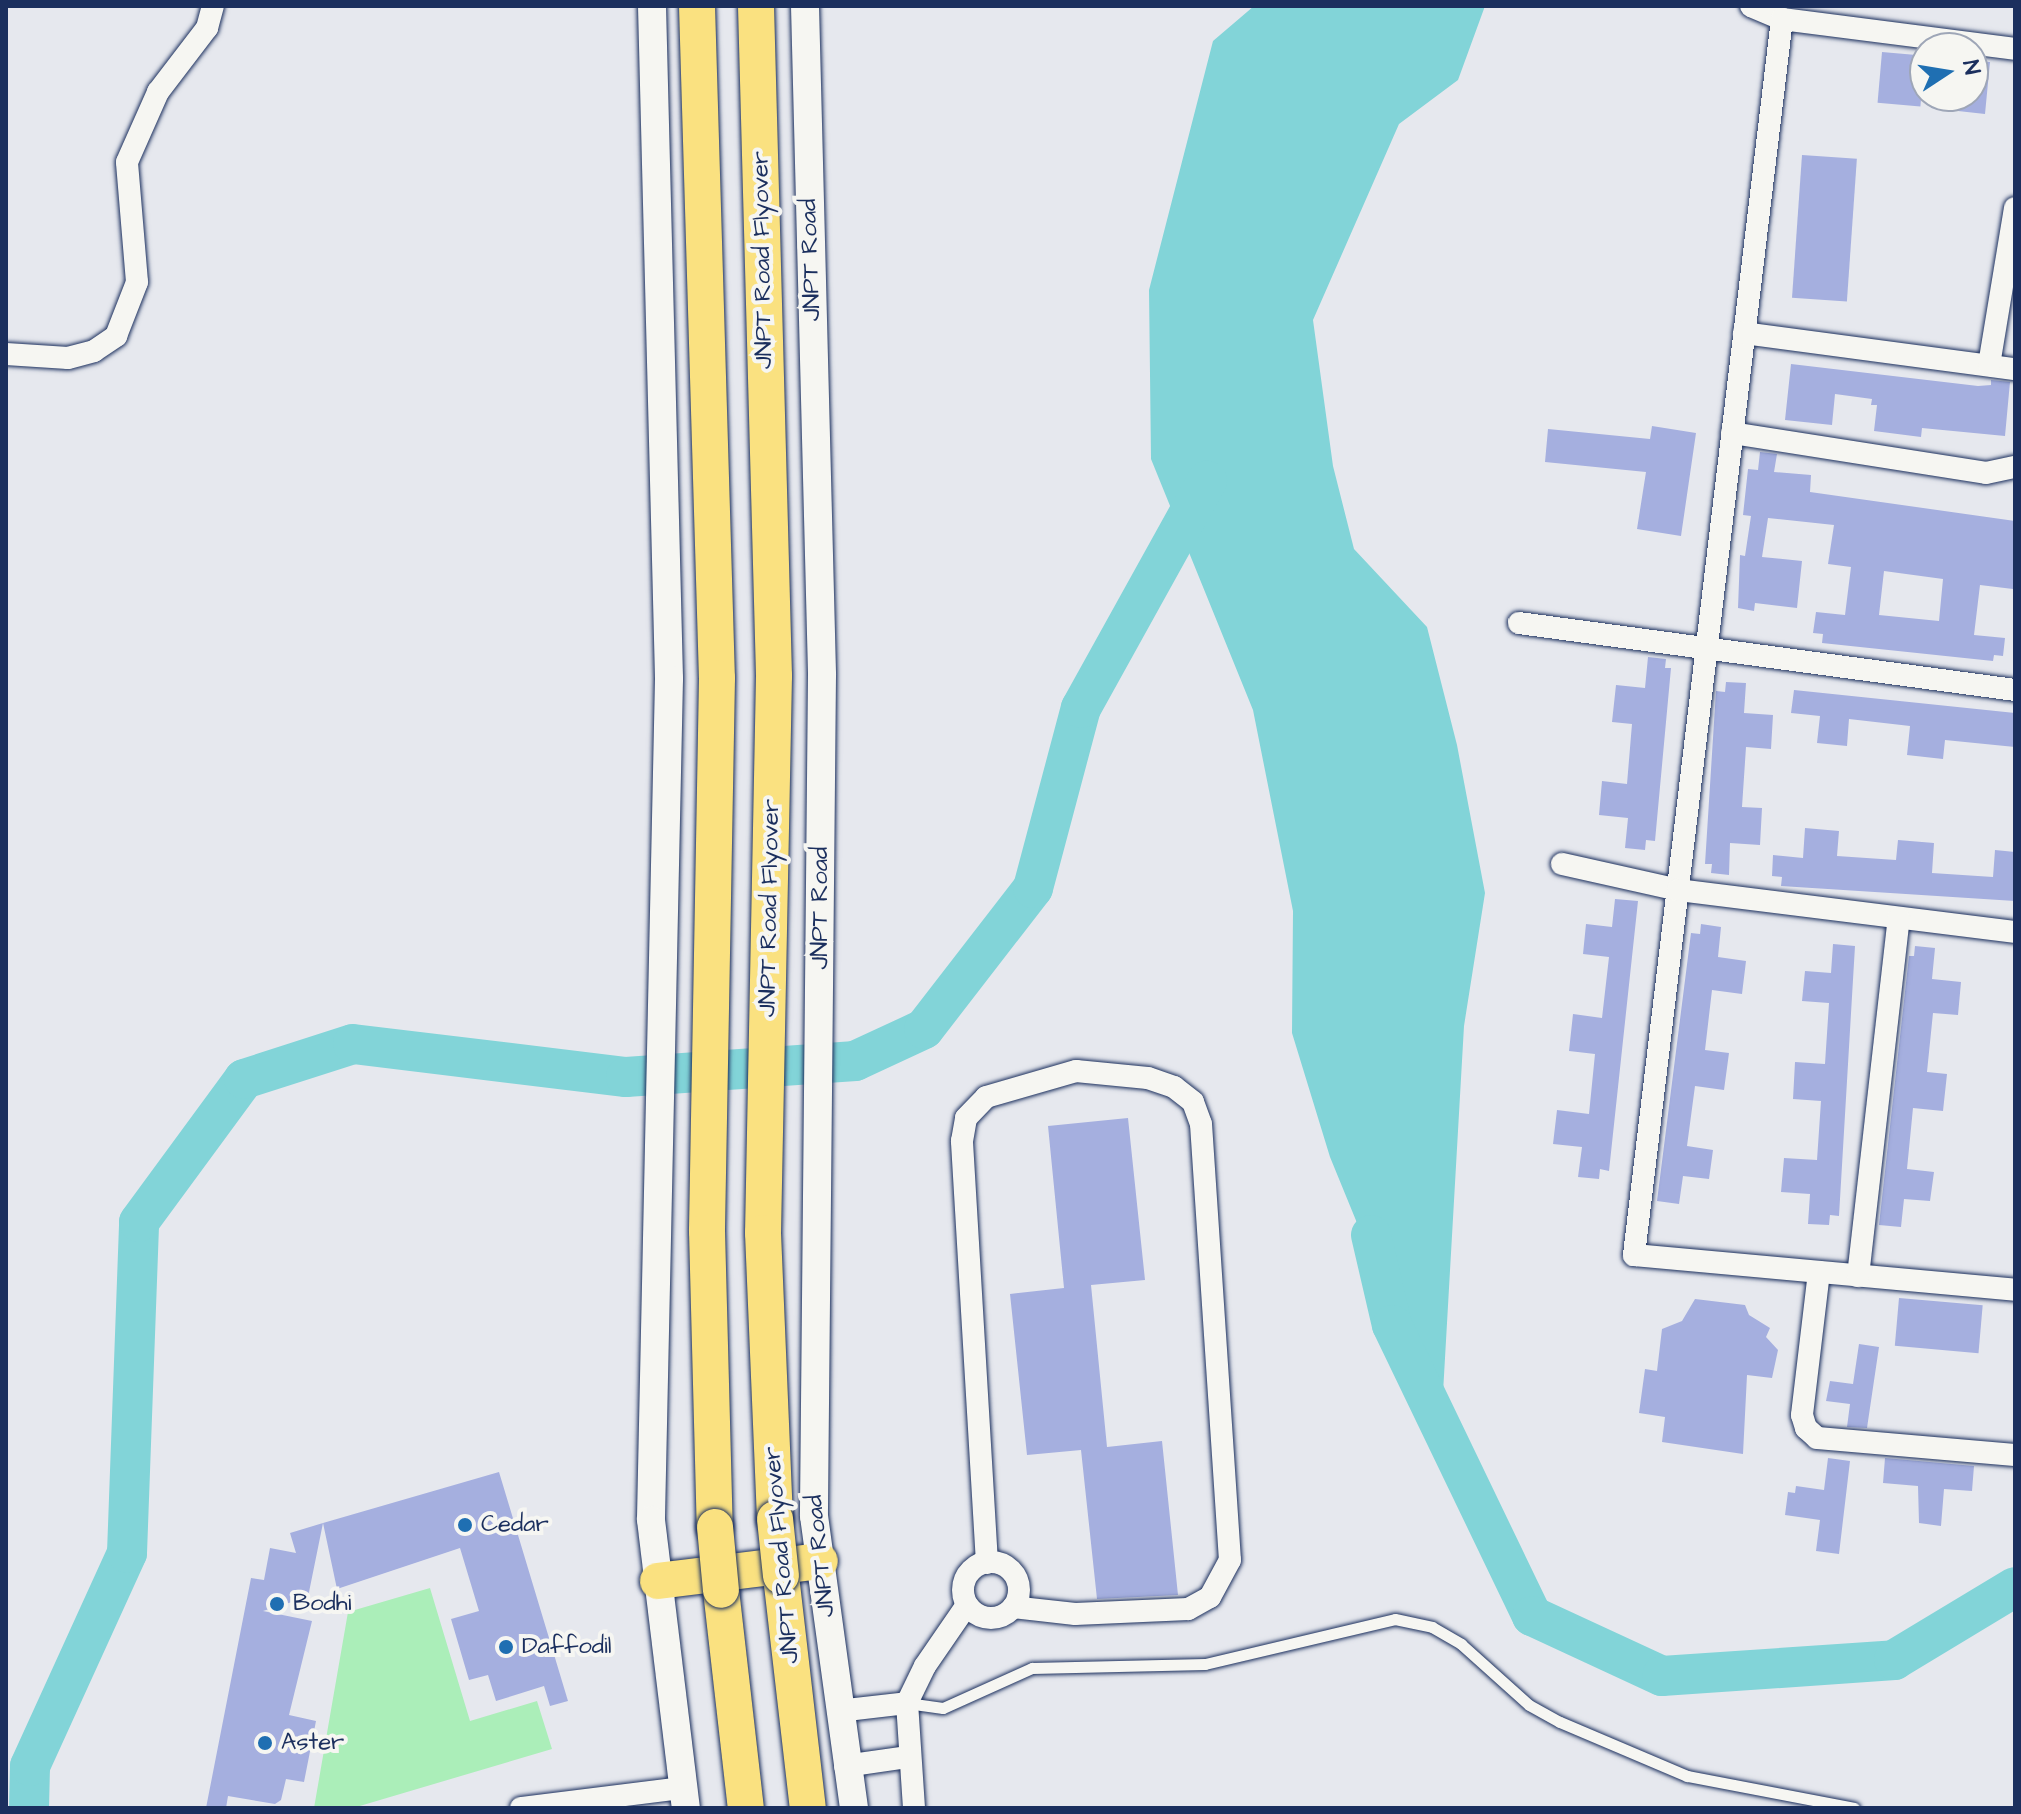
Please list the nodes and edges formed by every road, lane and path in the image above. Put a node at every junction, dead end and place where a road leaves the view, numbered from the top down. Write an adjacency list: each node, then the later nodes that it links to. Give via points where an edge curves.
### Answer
1 (213, 6): 11 (street, via 207,28 158,92 127,162 137,282 116,336 94,351 68,358)
2 (652, 6): 29 (street, via 669,679 651,1520)
3 (697, 6): 39 (highway, bridge, via 717,678 708,1177 715,1527)
4 (756, 6): 40 (highway, JNPT Road Flyover, bridge, via 774,676 764,1182 775,1519)
5 (805, 6): 27 (street, JNPT Road, via 822,675 814,1234 814,1516)
6 (1751, 6): 7 (street)
7 (1782, 19): 8 (street); 10 (street)
8 (2015, 49)
9 (2015, 208): 12 (street)
10 (1744, 333): 12 (street); 14 (street)
11 (6, 354)
12 (1989, 365): 13 (street)
13 (2015, 369)
14 (1732, 433): 15 (street, via 1986,473); 17 (street)
15 (2015, 467)
16 (1519, 623): 17 (street)
17 (1707, 645): 18 (street); 20 (street)
18 (2015, 690)
19 (1562, 864): 20 (street)
20 (1678, 890): 21 (street); 23 (street, via 1634,1255)
21 (1899, 918): 22 (street); 24 (street)
22 (2015, 932)
23 (1819, 1272): 24 (street); 26 (street, via 1802,1415 1806,1428 1817,1438)
24 (1858, 1276): 25 (street)
25 (2015, 1290)
26 (2015, 1455)
27 (820, 1561): 29 (highway); 33 (street, JNPT Road)
28 (987, 1563): 30 (street, via 965,1578); 31 (street, via 1012,1572 1018,1589); 31 (street, via 962,1141 966,1118 986,1097 1076,1071 1148,1078 1174,1087 1193,1102 1201,1124 1230,1560 1210,1597 1188,1609 1075,1614)
29 (658, 1581): 36 (street)
30 (967, 1605): 31 (street, via 989,1618); 32 (street)
31 (1013, 1607)
32 (907, 1703): 33 (street); 34 (street); 43 (lane, via 943,1708 1032,1668 1205,1664 1395,1619 1432,1627 1461,1644 1529,1705 1560,1722 1687,1776)
33 (838, 1711): 35 (street, JNPT Road)
34 (908, 1757): 35 (street); 42 (street)
35 (845, 1766): 41 (street, JNPT Road)
36 (684, 1798): 37 (street)
37 (631, 1801): 38 (street)
38 (521, 1808)
39 (746, 1808)
40 (808, 1808)
41 (854, 1808)
42 (914, 1808)
43 (1854, 1808)

